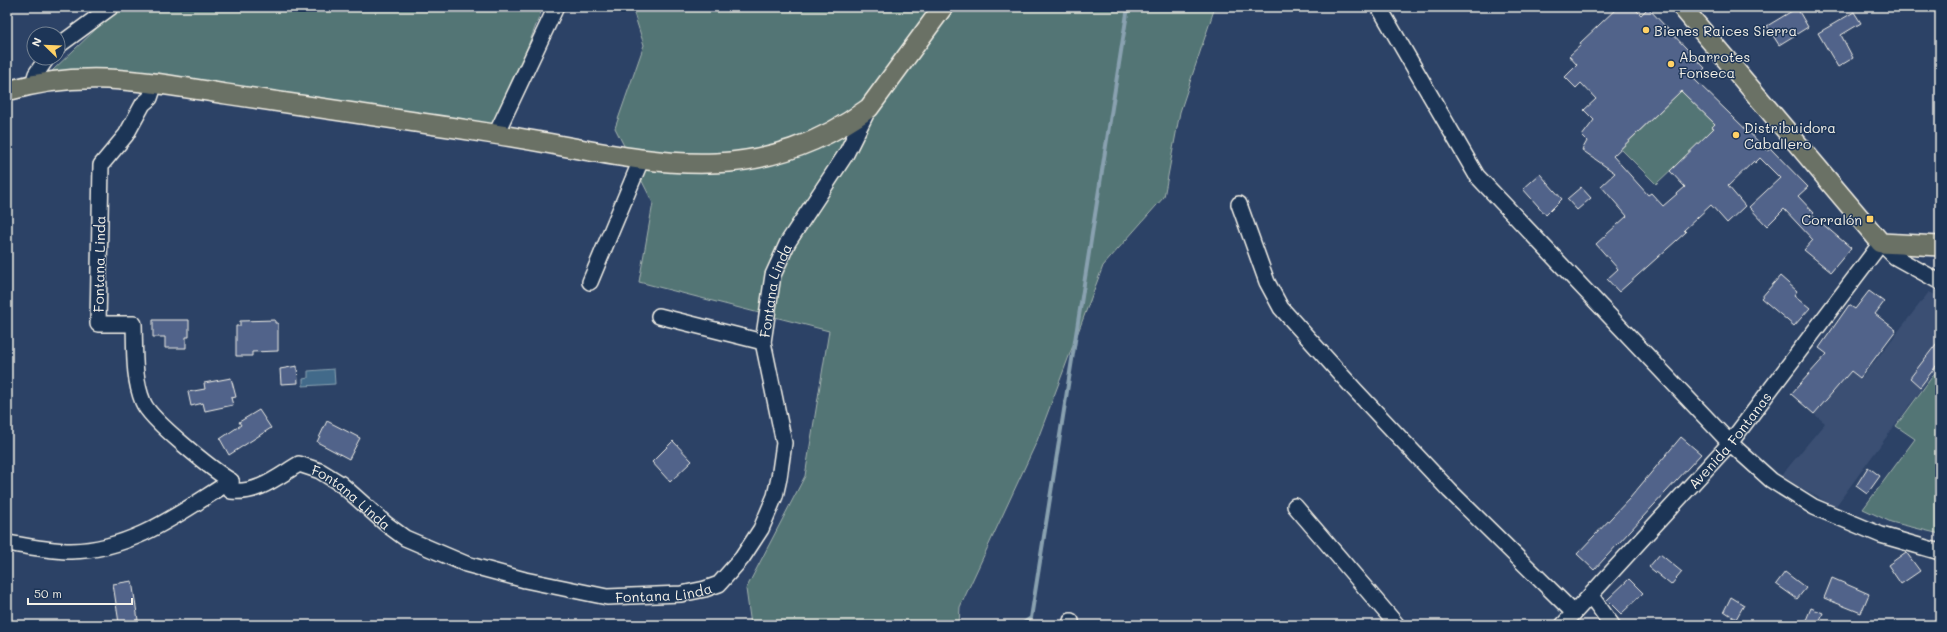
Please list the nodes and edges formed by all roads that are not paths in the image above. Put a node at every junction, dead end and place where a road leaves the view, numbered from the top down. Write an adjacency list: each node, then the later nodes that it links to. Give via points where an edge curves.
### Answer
1 (111, 7): 6 (street)
2 (556, 7): 12 (street)
3 (943, 7): 11 (main road)
4 (1379, 7): 21 (street, via 1477,176)
5 (1682, 7): 15 (main road)
6 (66, 40)
7 (42, 66): 9 (street)
8 (154, 83): 9 (main road, via 128,79 88,78); 12 (main road); 22 (street, Fontana Linda, via 150,98 143,104 126,134 101,165 98,324 134,324 136,375 143,404 156,419 216,472)
9 (34, 84): 10 (main road)
10 (7, 91)
11 (869, 108): 13 (main road, via 819,139 762,158 702,164); 20 (street, Fontana Linda, via 846,154 788,242 773,275)
12 (496, 134): 13 (main road)
13 (641, 160): 17 (street)
14 (1239, 204): 27 (street, via 1268,282 1281,308 1450,491)
15 (1881, 244): 16 (main road); 18 (street, via 1895,257); 21 (street, Avenida Fontanas)
16 (1940, 246)
17 (590, 282)
18 (1940, 282)
19 (659, 316): 20 (street)
20 (763, 342): 22 (street, Fontana Linda, via 784,443 780,478 769,512 752,544 719,584 705,590 681,594 607,597 525,580 466,564 405,538 341,484 320,471 299,464 267,484 246,492 231,491)
21 (1730, 443): 25 (street, via 1771,480 1814,507 1881,535); 26 (street, Avenida Fontanas)
22 (231, 481): 24 (street, via 142,535 108,547 57,550)
23 (1295, 506): 28 (street)
24 (7, 543)
25 (1940, 552)
26 (1591, 596): 27 (street, Avenida Fontanas); 30 (street)
27 (1574, 613): 29 (street, Avenida Fontanas)
28 (1397, 625)
29 (1563, 625)
30 (1612, 625)

